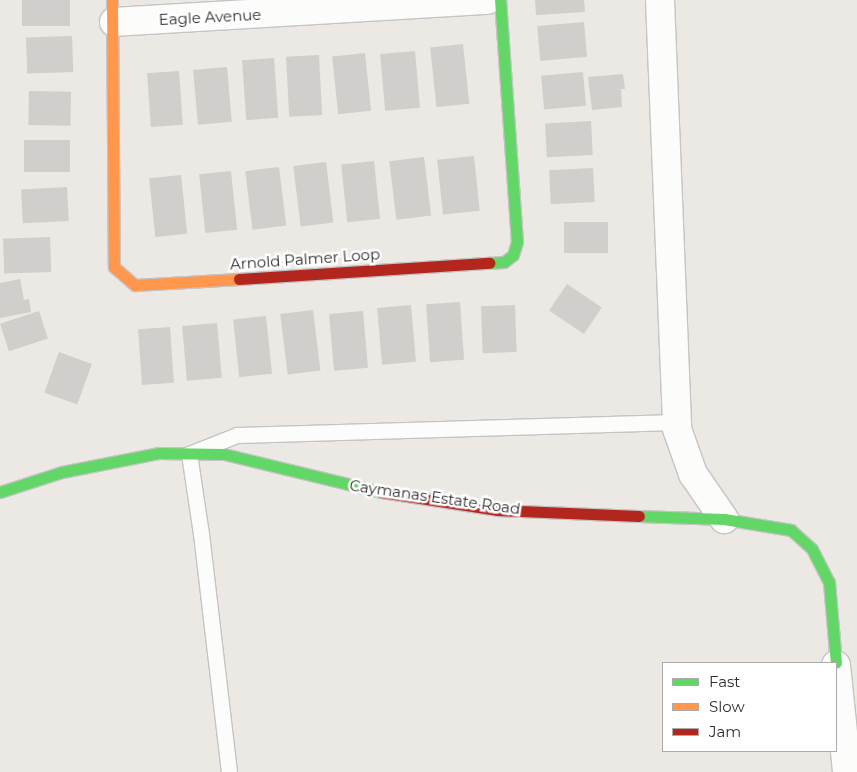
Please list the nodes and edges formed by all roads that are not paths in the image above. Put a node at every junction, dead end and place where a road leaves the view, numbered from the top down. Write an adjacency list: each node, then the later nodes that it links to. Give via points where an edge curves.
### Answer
1 (487, 0): 4 (street, Eagle Avenue)
2 (500, 0): 4 (street, Arnold Palmer Loop, via 517,242 513,255 504,262 135,285 114,266)
3 (660, 0): 5 (street)
4 (113, 11)
5 (677, 422): 6 (lane, via 236,435); 8 (street, via 693,474)
6 (189, 454): 7 (street, Caymanas Estate Road, via 159,453 71,470); 8 (street, Caymanas Estate Road, via 224,454 365,490 497,510); 11 (lane, via 202,534)
7 (0, 492)
8 (724, 519): 9 (street, Caymanas Estate Road, via 791,530 812,549 829,582)
9 (836, 662)
10 (837, 673): 12 (street, Caymanas Estate Road)
11 (229, 772)
12 (848, 772)

